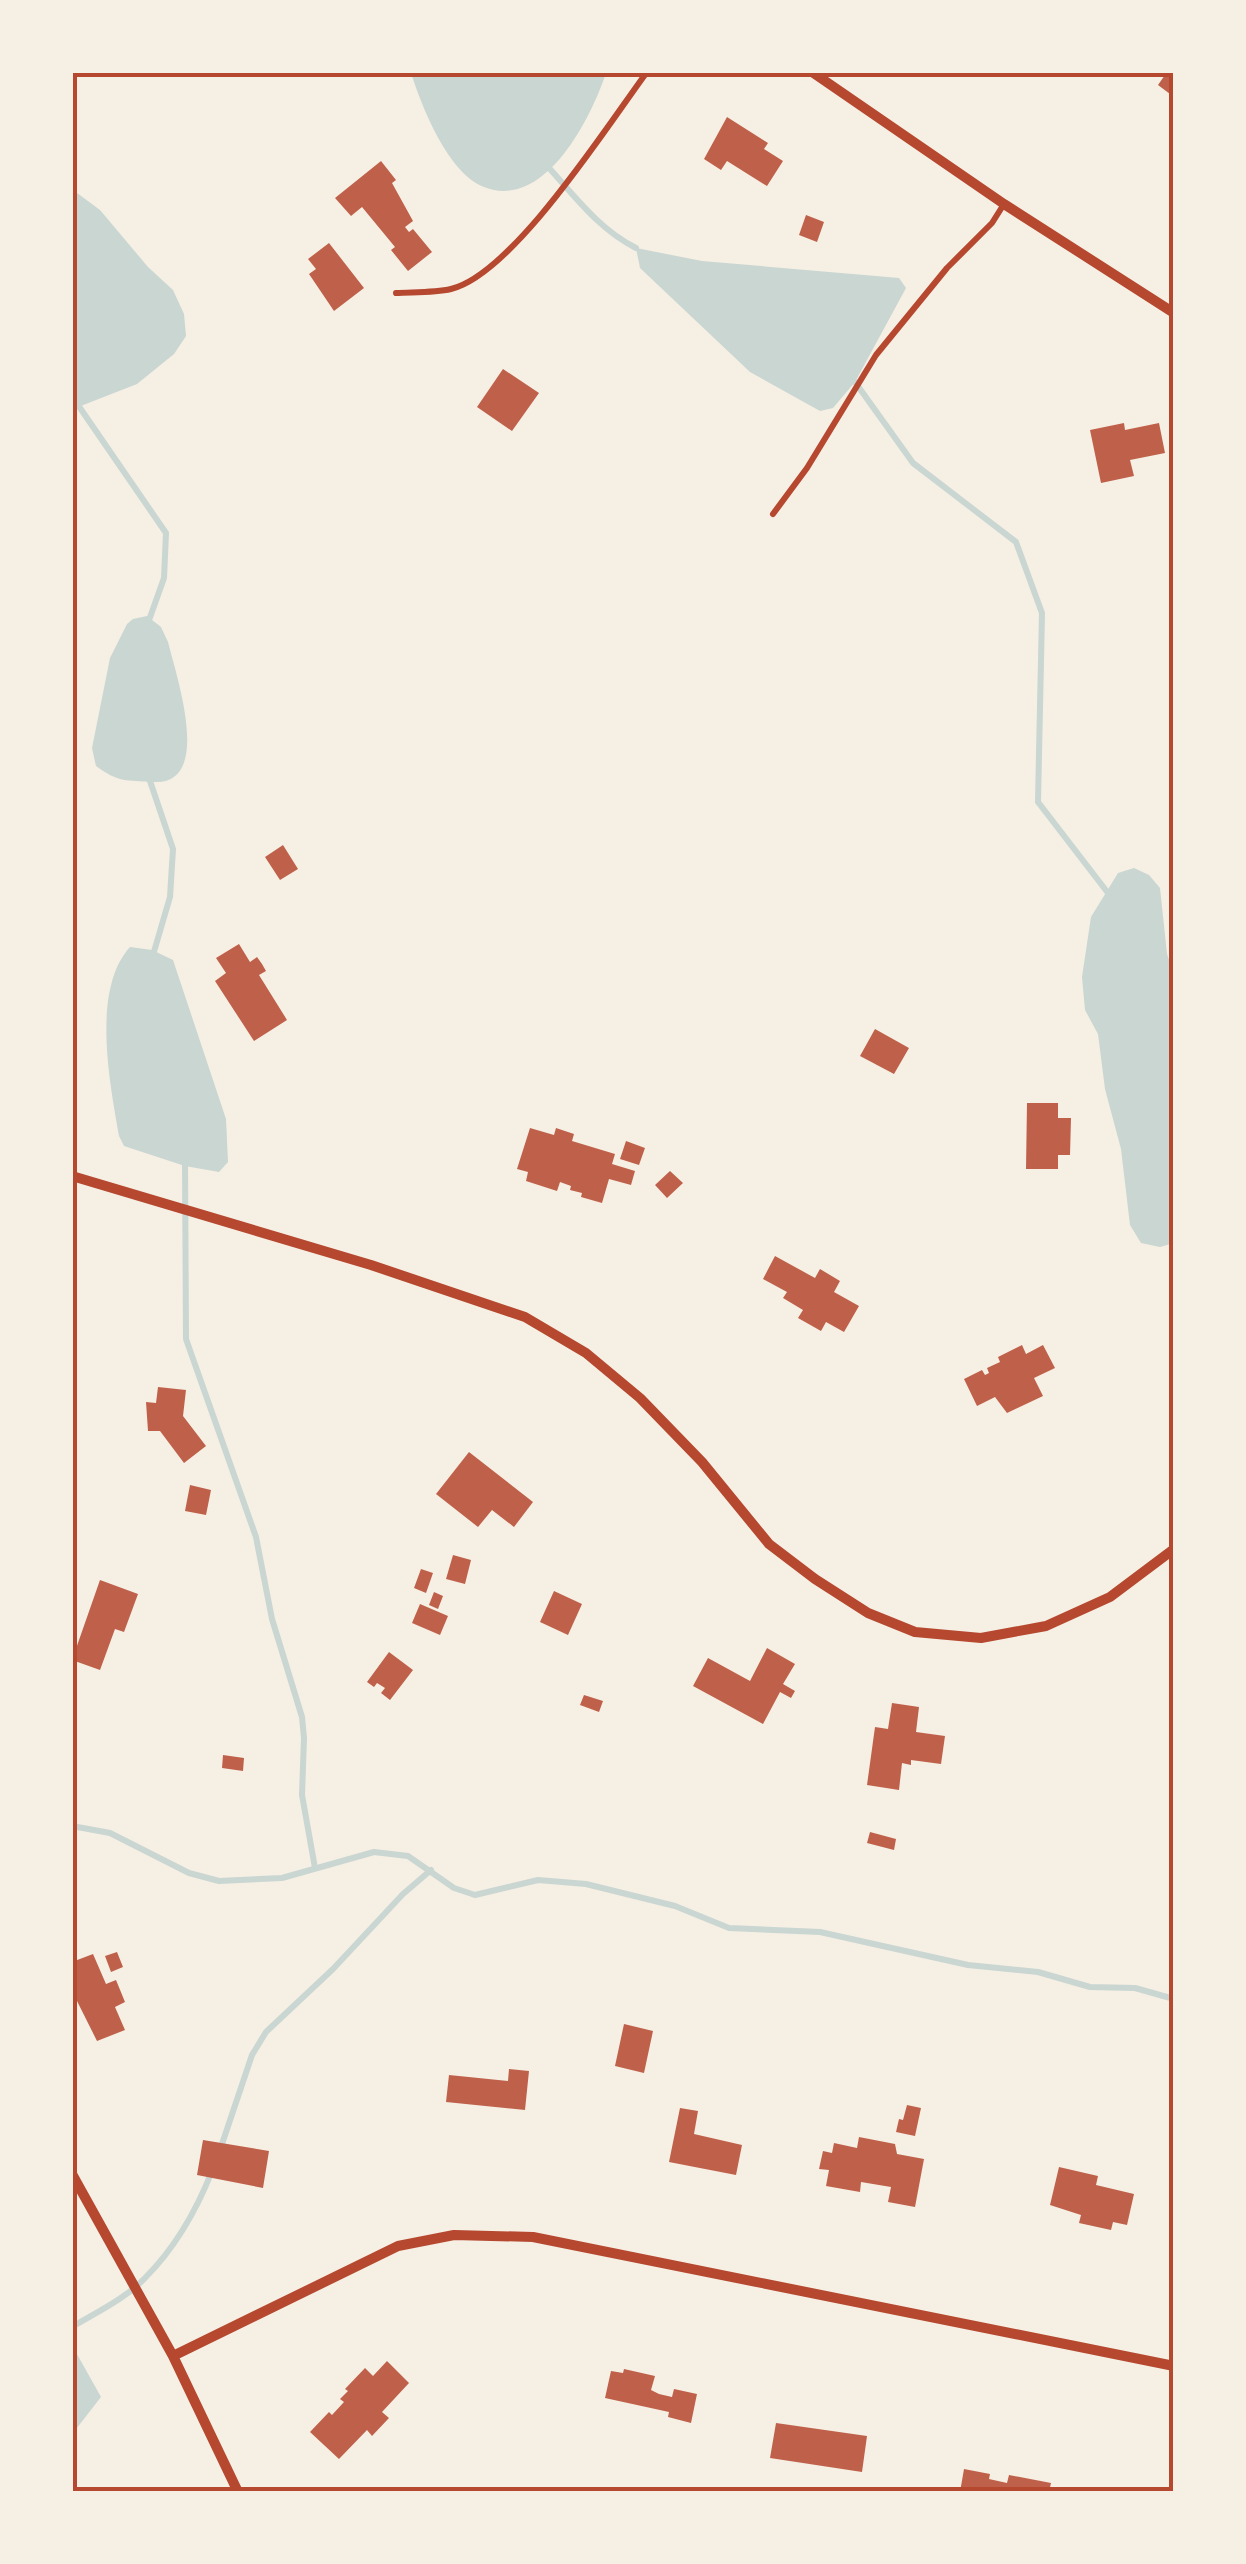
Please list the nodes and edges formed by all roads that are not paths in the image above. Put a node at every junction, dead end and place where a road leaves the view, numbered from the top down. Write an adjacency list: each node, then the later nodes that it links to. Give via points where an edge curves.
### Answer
1 (647, 72): 4 (lane, via 513,250 452,289)
2 (812, 72): 3 (street)
3 (1004, 204): 5 (street); 6 (lane, via 876,355)
4 (396, 293)
5 (1174, 313)
6 (773, 514)
7 (72, 1176): 8 (street, via 525,1317 586,1353 640,1398 770,1544 868,1612 915,1632 981,1638 1046,1626 1110,1596)
8 (1174, 1548)
9 (72, 2174): 10 (street)
10 (173, 2356): 11 (street, via 398,2246 454,2236 533,2236); 12 (street)
11 (1174, 2366)
12 (238, 2492)

